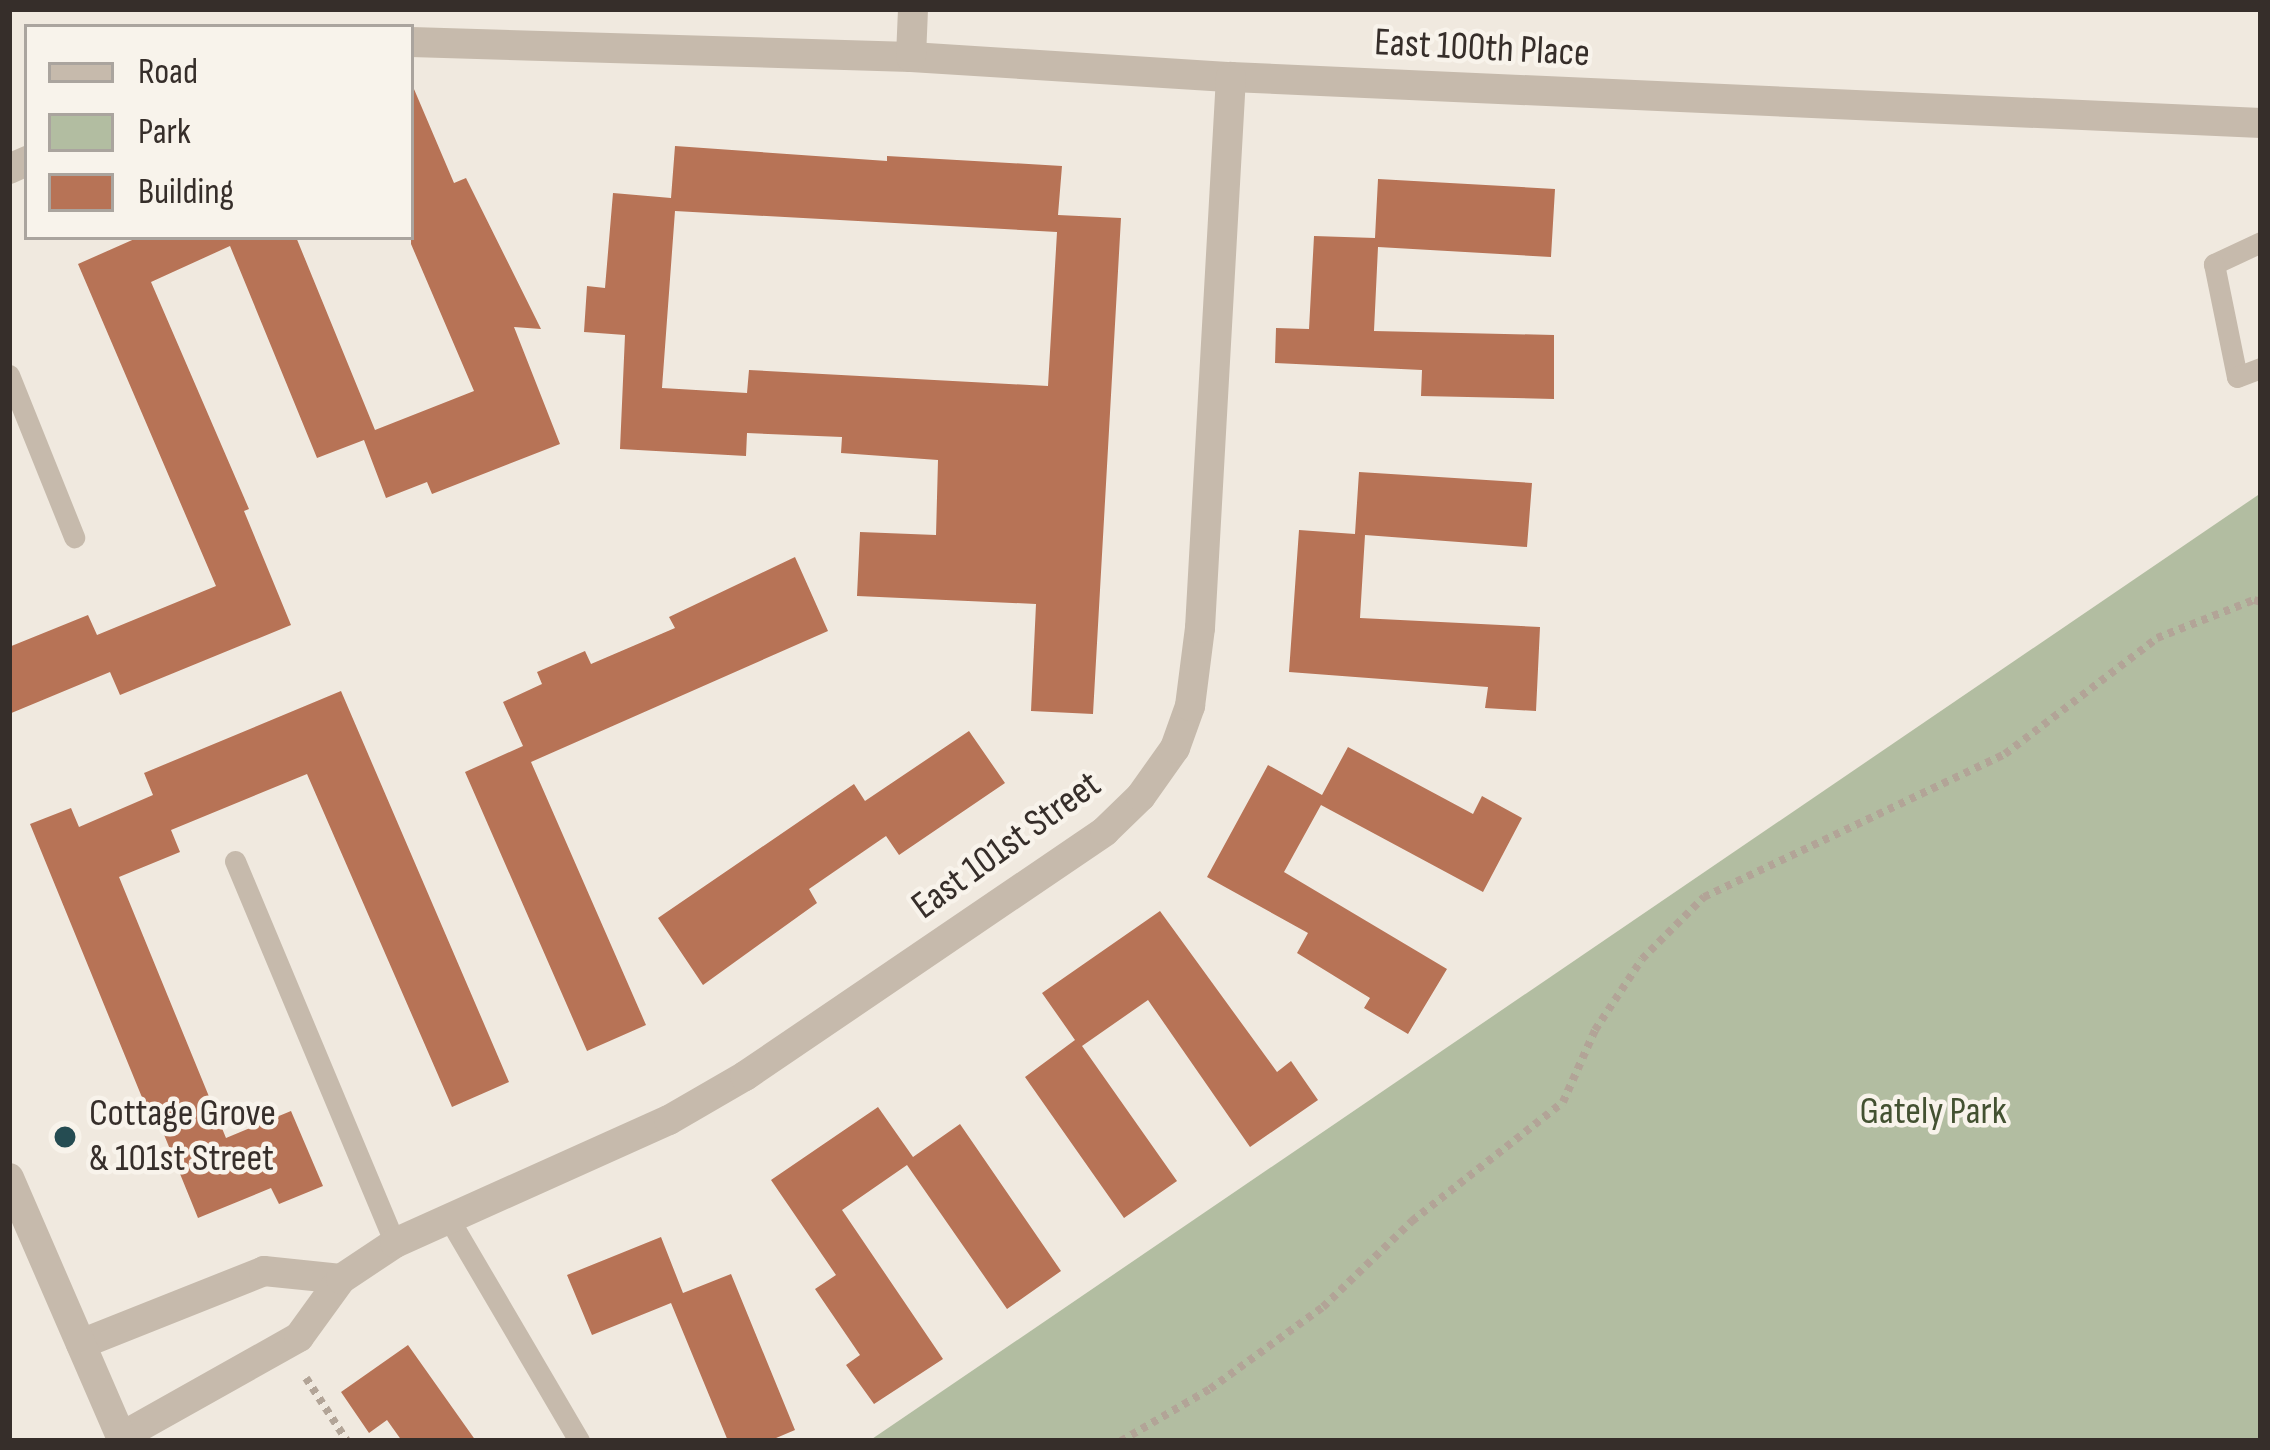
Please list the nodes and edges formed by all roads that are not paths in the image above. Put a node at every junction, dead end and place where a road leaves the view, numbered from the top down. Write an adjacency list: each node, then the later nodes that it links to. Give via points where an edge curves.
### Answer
1 (914, 9): 3 (street)
2 (414, 42): 3 (street, East 100th Place)
3 (911, 57): 4 (street, East 100th Place)
4 (1231, 77): 5 (street, East 100th Place); 12 (street, East 101st Street, via 1200,628 1190,706 1175,748 1105,831 745,1076 669,1120)
5 (2261, 123)
6 (2261, 242): 7 (lane, via 2214,264 2237,377)
7 (2261, 368)
8 (9, 375): 9 (lane)
9 (74, 537)
10 (235, 860): 13 (lane)
11 (9, 1178): 15 (street)
12 (449, 1219): 13 (street, East 101st Street); 17 (lane)
13 (395, 1243): 14 (street, East 101st Street)
14 (341, 1279): 15 (street, via 264,1271); 16 (street, East 101st Street, via 299,1337)
15 (81, 1344): 16 (street)
16 (122, 1439)
17 (579, 1441)

